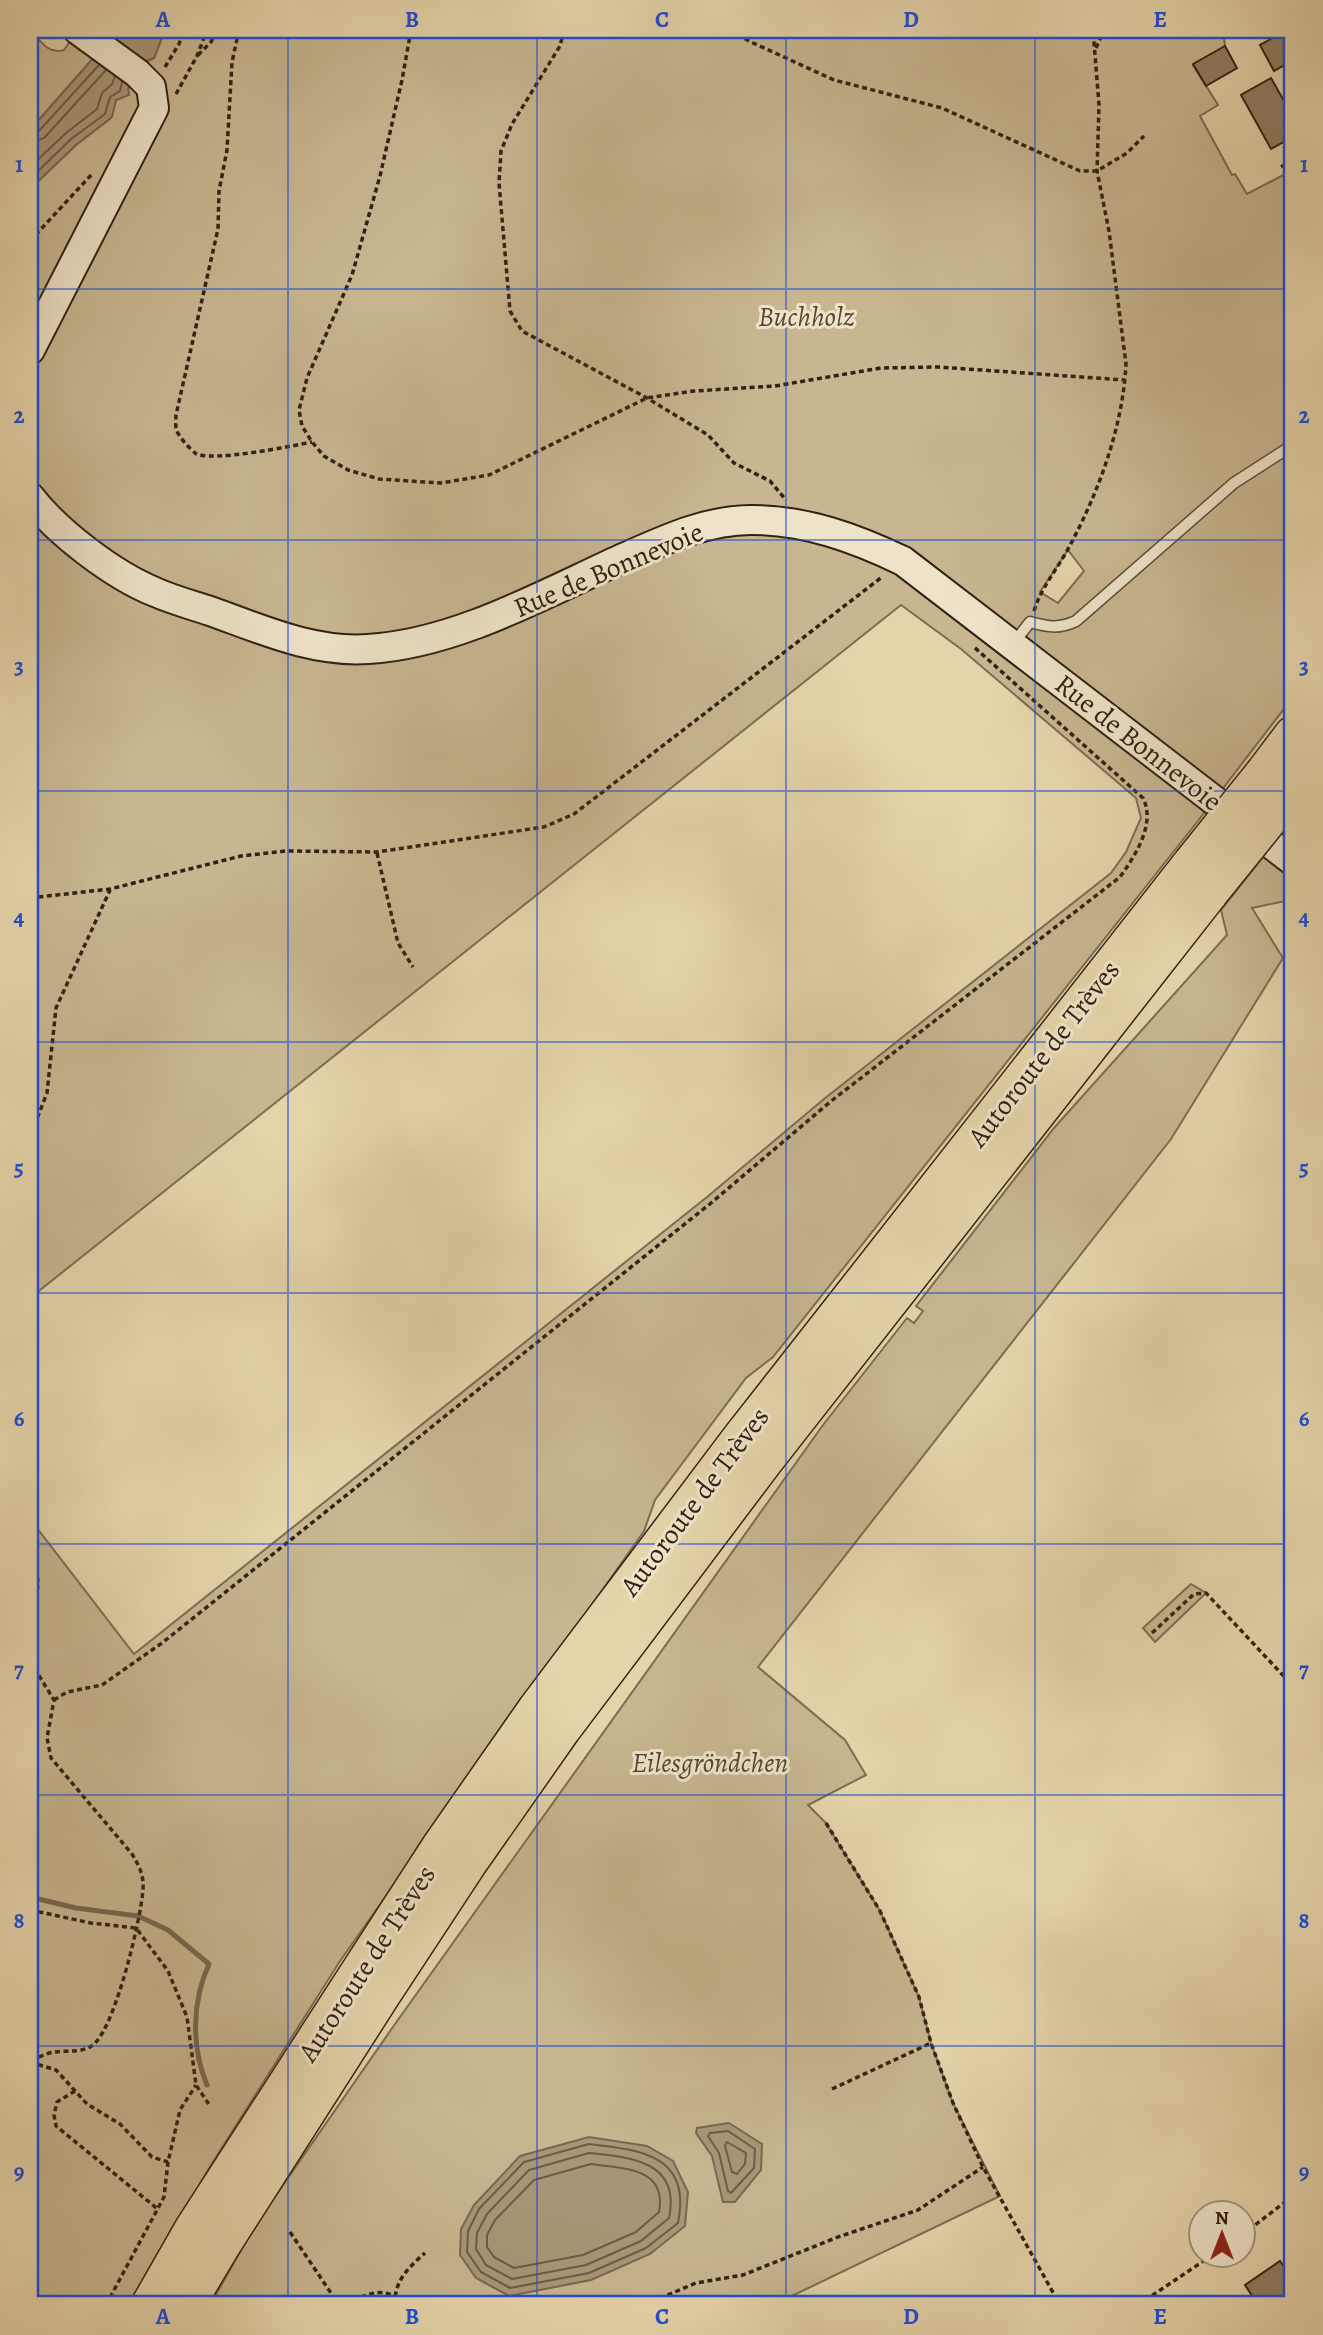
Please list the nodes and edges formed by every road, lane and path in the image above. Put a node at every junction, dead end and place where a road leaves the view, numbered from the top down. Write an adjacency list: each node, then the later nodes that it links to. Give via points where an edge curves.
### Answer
1 (184, 30): 13 (path, via 179,44)
2 (207, 30): 12 (path)
3 (217, 30): 12 (path)
4 (239, 30): 24 (path, via 232,62 218,229 178,404 177,432 195,453 208,457)
5 (411, 30): 24 (path, via 380,176 352,275 307,378 299,410)
6 (564, 30): 23 (path, via 560,46 500,151 510,311 522,331)
7 (730, 30): 19 (path, via 834,80 942,108 1080,171)
8 (1093, 30): 11 (path)
9 (1104, 30): 11 (path)
10 (87, 37): 13 (main road)
11 (1095, 50): 19 (path)
12 (197, 57): 14 (path, via 169,106)
13 (148, 74): 14 (main road)
14 (154, 108): 21 (main road)
15 (1144, 136): 19 (path, via 1127,153)
16 (1293, 160): 18 (path)
17 (100, 166): 20 (path)
18 (1281, 167)
19 (1097, 170): 22 (path, via 1109,231)
20 (30, 240)
21 (30, 350)
22 (1125, 380): 23 (path, via 938,367 881,368 775,386); 29 (path, via 1117,426 1096,489 1068,550 1040,593)
23 (647, 398): 24 (path, via 489,475 441,483 379,479 348,470 324,456); 27 (path, via 708,435 734,463 770,481 787,500)
24 (312, 442)
25 (1293, 445): 29 (lane, via 1234,483 1076,621 1062,628)
26 (30, 497): 27 (main road, Rue de Bonnevoie, via 110,569 154,592 305,644 366,650 421,643 705,526 750,520)
27 (795, 523): 28 (main road, Rue de Bonnevoie, via 831,531)
28 (903, 561): 31 (main road, Rue de Bonnevoie); 34 (path, via 575,814 544,827)
29 (1030, 622): 31 (lane)
30 (971, 645): 46 (path, via 1143,798 1148,819 1134,857 1120,877 830,1102 700,1212 162,1643 102,1685 67,1692)
31 (1013, 645): 35 (main road, Rue de Bonnevoie)
32 (1293, 735): 33 (highway, Autoroute de Trèves)
33 (1279, 780): 36 (highway, Autoroute de Trèves, bridge)
34 (377, 852): 37 (path, via 286,851 241,856); 39 (path, via 398,943)
35 (1293, 861)
36 (1201, 877): 66 (highway, Autoroute de Trèves, via 741,1438 536,1710 441,1846 194,2228); 67 (highway, Autoroute de Trèves, via 562,1729 382,1994)
37 (110, 889): 38 (path); 40 (path, via 57,1008 47,1093 31,1134)
38 (30, 898)
39 (413, 967)
40 (30, 1159)
41 (30, 1562): 42 (path, via 38,1581)
42 (30, 1608)
43 (1152, 1633): 45 (path, via 1194,1594 1206,1593)
44 (30, 1661): 46 (path)
45 (1293, 1686)
46 (54, 1700): 49 (path, via 47,1738 51,1758 141,1870 143,1889)
47 (826, 1823): 50 (path, via 880,1911 919,1997)
48 (30, 1910): 49 (path)
49 (136, 1928): 51 (path, via 110,2018 96,2042 87,2049 52,2052); 52 (path, via 168,1971 187,2017)
50 (931, 2043): 53 (path); 57 (path)
51 (30, 2062): 54 (path, via 56,2070)
52 (196, 2084): 55 (path); 56 (path, via 180,2110)
53 (832, 2089)
54 (75, 2091): 56 (path, via 87,2104 121,2124 152,2157); 59 (path, via 57,2102 57,2126)
55 (210, 2106)
56 (168, 2162): 59 (path)
57 (983, 2166): 72 (path, via 918,2210 743,2275 696,2283); 73 (path)
58 (1293, 2196): 60 (path)
59 (159, 2210): 65 (path)
60 (1256, 2224)
61 (290, 2231): 68 (path)
62 (425, 2253): 64 (path, via 405,2270)
63 (1194, 2268): 74 (path)
64 (394, 2294): 69 (path, via 368,2292); 70 (path); 71 (path)
65 (106, 2305)
66 (150, 2305)
67 (186, 2305)
68 (339, 2305)
69 (346, 2305)
70 (395, 2305)
71 (413, 2305)
72 (643, 2305)
73 (1060, 2305)
74 (1138, 2305)

